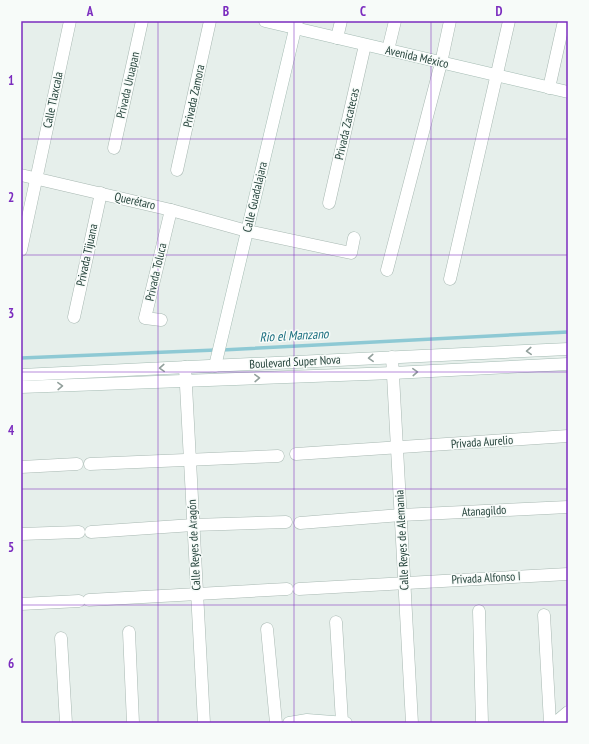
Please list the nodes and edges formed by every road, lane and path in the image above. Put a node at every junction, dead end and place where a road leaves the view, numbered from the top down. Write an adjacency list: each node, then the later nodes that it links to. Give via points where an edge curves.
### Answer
1 (70, 21): 21 (street, Calle Tlaxcala)
2 (142, 21): 18 (street, Privada Uruapan)
3 (210, 21): 19 (street, Privada Zamora)
4 (265, 21): 10 (street, Avenida México)
5 (341, 21): 11 (street)
6 (395, 21): 13 (street)
7 (450, 21): 14 (street)
8 (508, 21): 15 (street)
9 (564, 21): 16 (street)
10 (296, 25): 11 (street, Avenida México); 25 (street, Calle Guadalajara)
11 (337, 38): 12 (street, Avenida México)
12 (365, 45): 13 (street, Avenida México); 23 (street, Privada Zacatecas)
13 (388, 50): 14 (street, Avenida México)
14 (441, 63): 15 (street, Avenida México); 28 (street)
15 (496, 76): 16 (street, Avenida México); 29 (street)
16 (549, 88): 17 (street, Avenida México)
17 (568, 92)
18 (114, 148)
19 (177, 170)
20 (21, 175): 21 (street, Querétaro)
21 (36, 178): 22 (street, Querétaro); 27 (street, Calle Tlaxcala)
22 (101, 193): 24 (street, Querétaro); 30 (street, Privada Tijuana)
23 (329, 203)
24 (171, 210): 25 (street, Querétaro); 31 (street, Privada Toluca, via 145,318)
25 (247, 231): 26 (street, Querétaro, via 351,254); 34 (street, Calle Guadalajara)
26 (354, 238)
27 (21, 250)
28 (387, 270)
29 (450, 278)
30 (74, 318)
31 (161, 320)
32 (568, 349): 33 (street, Boulevard Super Nova, one-way to 33)
33 (392, 358): 34 (street, Boulevard Super Nova, one-way to 34); 37 (street, Calle Reyes de Alemania)
34 (216, 363): 36 (street, Boulevard Super Nova)
35 (568, 364): 37 (street, Boulevard Super Nova, one-way to 35)
36 (185, 367): 38 (street, Boulevard Super Nova, one-way to 38); 39 (street, Calle Reyes de Aragón)
37 (393, 373): 39 (street, Boulevard Super Nova, one-way to 37); 42 (street, Calle Reyes de Alemania)
38 (21, 375)
39 (186, 381): 40 (street, Boulevard Super Nova, one-way to 39); 45 (street, Calle Reyes de Aragón)
40 (21, 387)
41 (568, 436): 42 (street, Privada Aurelio)
42 (397, 447): 43 (street, Privada Aurelio); 50 (street, Calle Reyes de Alemania)
43 (296, 454)
44 (278, 456): 45 (street)
45 (190, 459): 47 (street); 53 (street, Calle Reyes de Aragón)
46 (77, 464): 48 (street)
47 (90, 464)
48 (21, 467)
49 (568, 507): 50 (street, Atanagildo)
50 (401, 515): 52 (street, Atanagildo); 58 (street, Calle Reyes de Alemania)
51 (286, 522): 53 (street)
52 (300, 523)
53 (193, 525): 55 (street); 61 (street, Calle Reyes de Aragón)
54 (79, 532): 56 (street)
55 (91, 532)
56 (21, 534)
57 (568, 574): 58 (street, Privada Alfonso I)
58 (405, 582): 60 (street, Privada Alfonso I); 76 (street, Calle Reyes de Alemania)
59 (287, 589): 61 (street)
60 (299, 589)
61 (197, 593): 62 (street); 72 (street, Calle Reyes de Aragón)
62 (21, 604)
63 (479, 612): 77 (street)
64 (544, 615): 78 (street)
65 (336, 622): 75 (street)
66 (267, 629): 73 (street)
67 (129, 632): 71 (street)
68 (61, 638): 70 (street)
69 (568, 712): 79 (street)
70 (66, 723)
71 (133, 723)
72 (204, 723)
73 (276, 723)
74 (289, 723): 75 (street, via 307,720)
75 (344, 723)
76 (412, 723)
77 (482, 723)
78 (550, 723)
79 (555, 723)

